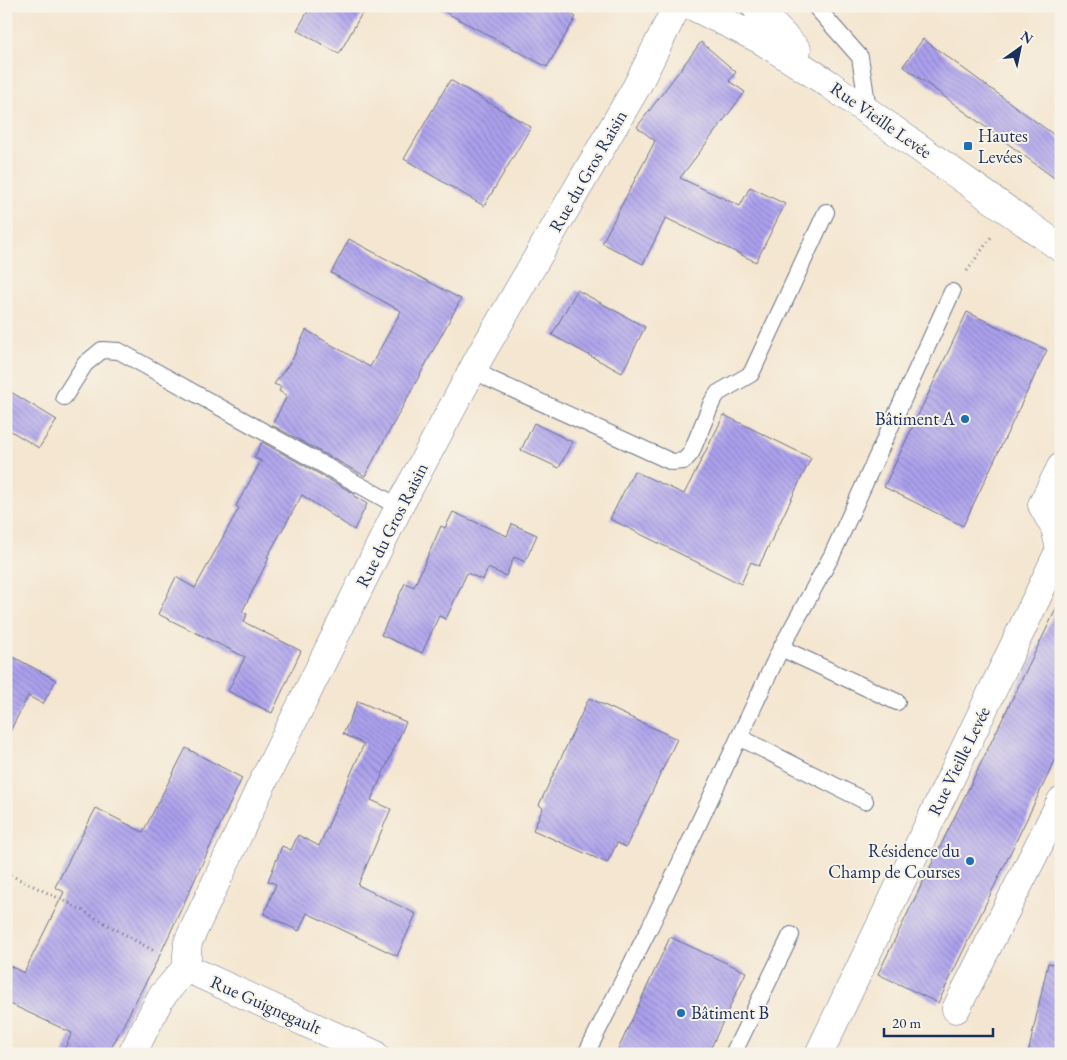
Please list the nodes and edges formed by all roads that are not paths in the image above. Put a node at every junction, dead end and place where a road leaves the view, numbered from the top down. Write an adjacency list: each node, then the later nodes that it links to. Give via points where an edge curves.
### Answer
1 (677, 6): 10 (street, Rue du Gros Raisin, via 637,86)
2 (692, 6): 5 (street, Rue Vieille Levée, via 761,40)
3 (756, 6): 5 (street)
4 (815, 6): 6 (lane, via 860,57)
5 (830, 84): 6 (street, Rue Vieille Levée)
6 (868, 110): 8 (street, Rue Vieille Levée)
7 (826, 212): 10 (lane, via 751,374 718,393 691,453 684,461 672,462)
8 (1061, 248)
9 (952, 292): 15 (lane, via 832,555)
10 (473, 369): 13 (street, Rue du Gros Raisin)
11 (64, 397): 13 (lane, via 84,364 102,350 119,351)
12 (1061, 467): 14 (street, Rue Vieille Levée, via 1042,505 1055,528)
13 (399, 507): 21 (street, Rue du Gros Raisin, via 188,942)
14 (1060, 549): 27 (street, Rue Vieille Levée)
15 (781, 648): 16 (lane); 17 (lane)
16 (897, 702)
17 (739, 737): 18 (lane); 25 (lane)
18 (865, 801)
19 (1061, 801): 22 (street)
20 (791, 936): 26 (lane)
21 (186, 968): 23 (street, via 161,997); 24 (street, Rue Guignegault)
22 (956, 1008)
23 (132, 1054)
24 (374, 1054)
25 (586, 1054)
26 (733, 1054)
27 (819, 1054)

